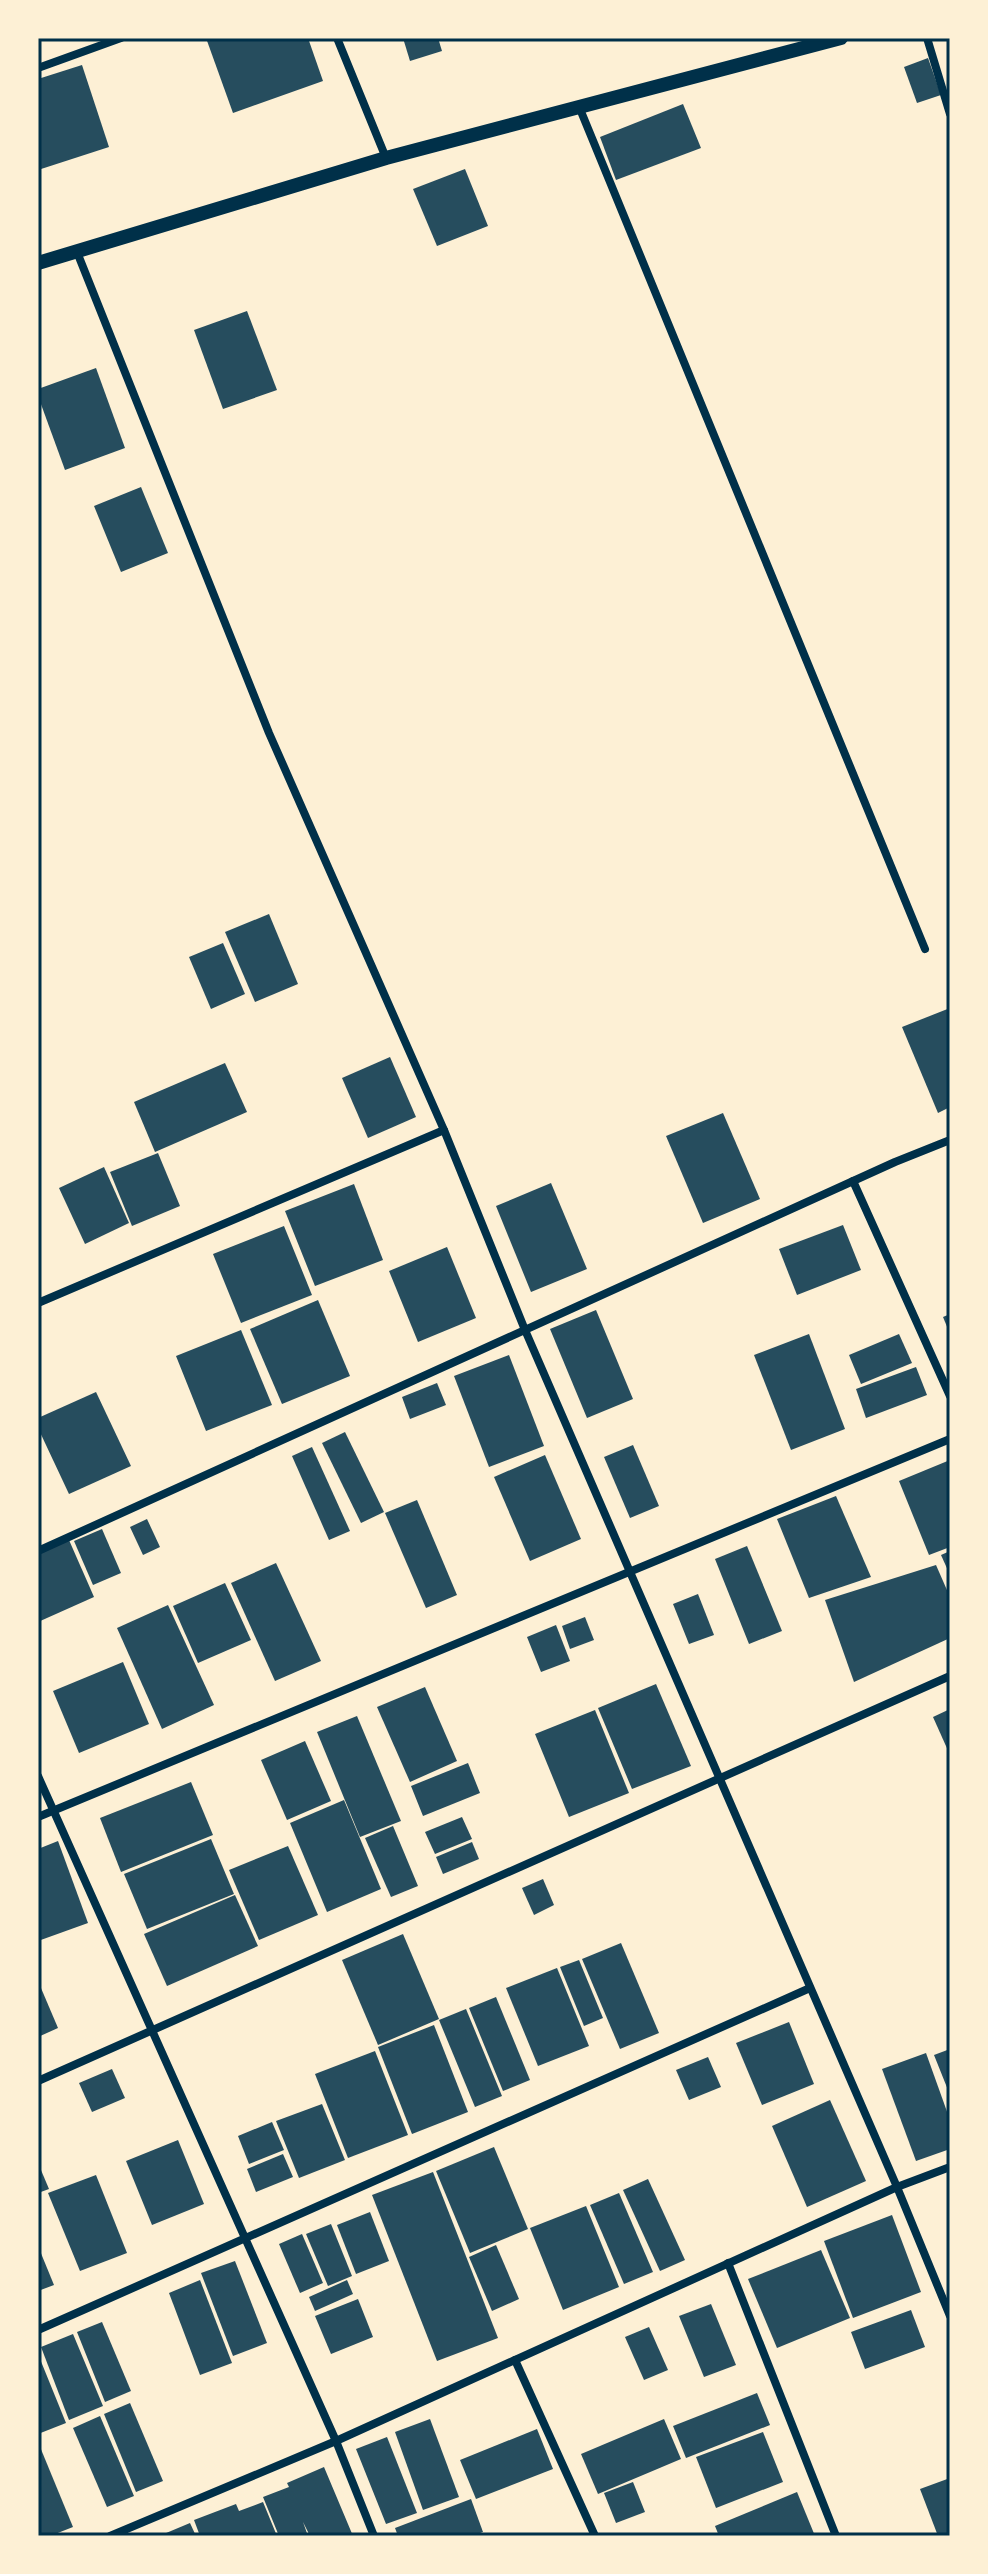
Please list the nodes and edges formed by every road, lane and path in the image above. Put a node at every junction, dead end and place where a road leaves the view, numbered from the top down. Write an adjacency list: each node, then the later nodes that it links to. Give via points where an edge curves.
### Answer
1 (121, 38): 5 (street)
2 (337, 38): 8 (street)
3 (841, 38): 6 (street)
4 (927, 38): 7 (street)
5 (38, 68)
6 (580, 109): 8 (street); 11 (street)
7 (950, 114)
8 (386, 158): 9 (street)
9 (77, 252): 10 (street); 12 (street, via 269,733)
10 (38, 263)
11 (925, 949)
12 (444, 1130): 15 (street); 16 (street)
13 (950, 1140): 14 (street)
14 (853, 1181): 16 (street); 17 (street)
15 (38, 1303)
16 (525, 1330): 19 (street); 20 (street)
17 (950, 1396)
18 (950, 1439): 20 (street)
19 (38, 1551)
20 (629, 1572): 23 (street); 24 (street)
21 (950, 1676): 23 (street)
22 (38, 1776): 24 (street)
23 (719, 1778): 26 (street); 27 (street)
24 (54, 1811): 25 (street); 27 (street)
25 (38, 1817)
26 (810, 1988): 30 (street); 31 (street)
27 (152, 2030): 28 (street); 31 (street)
28 (38, 2081)
29 (950, 2167): 30 (street)
30 (897, 2187): 32 (street); 33 (street)
31 (245, 2238): 34 (street); 36 (street)
32 (728, 2263): 35 (street); 40 (street)
33 (950, 2316)
34 (38, 2330)
35 (515, 2360): 36 (street); 39 (street)
36 (336, 2441): 37 (street); 38 (street)
37 (110, 2536)
38 (374, 2536)
39 (595, 2536)
40 (836, 2536)

